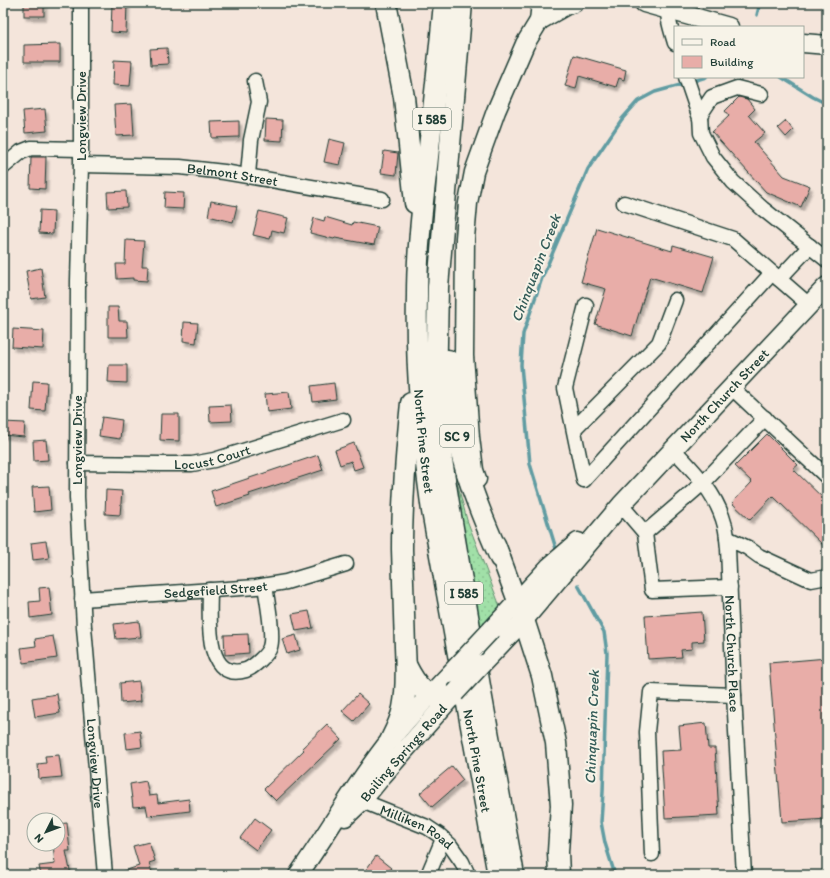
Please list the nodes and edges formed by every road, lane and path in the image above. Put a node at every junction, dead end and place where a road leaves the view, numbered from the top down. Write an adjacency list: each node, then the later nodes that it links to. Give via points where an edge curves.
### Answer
1 (81, 3): 18 (street, Longview Drive)
2 (386, 3): 24 (highway, via 404,97)
3 (444, 3): 24 (highway, North Pine Street / I 585)
4 (462, 3): 32 (highway, North Pine Street / I 585)
5 (540, 3): 9 (main road)
6 (574, 3): 9 (main road)
7 (644, 3): 8 (main road)
8 (668, 6): 10 (main road); 11 (street, via 668,19)
9 (539, 21): 45 (main road, via 525,44 496,111 474,172 465,238 464,356 470,437 474,470)
10 (726, 26)
11 (674, 40)
12 (804, 43): 13 (main road)
13 (827, 45)
14 (255, 81): 21 (street, via 259,102 251,140)
15 (689, 84): 17 (street)
16 (761, 94): 17 (street, via 737,88 712,97)
17 (700, 118): 25 (street, via 701,133 713,157 733,182)
18 (80, 149): 19 (street, Longview Drive); 20 (street, via 31,148 21,152)
19 (80, 165): 21 (street, Belmont Street, via 180,167); 39 (street, Longview Drive)
20 (3, 167)
21 (248, 175): 22 (street, Belmont Street)
22 (382, 199)
23 (624, 203): 27 (street, via 733,239)
24 (420, 236): 33 (highway, North Pine Street / I 585, via 416,296)
25 (810, 246): 26 (street); 27 (street)
26 (827, 260)
27 (776, 276): 31 (street); 37 (street, via 584,480)
28 (827, 286): 31 (main road, North Church Street)
29 (675, 300): 37 (street, via 659,343)
30 (586, 305): 37 (street, via 565,388)
31 (809, 305): 34 (main road, North Church Street)
32 (438, 308): 45 (highway, SC 9, via 447,338 453,417 466,473); 68 (highway, North Pine Street / I 585, via 436,396 442,460)
33 (417, 350): 55 (highway, via 404,468 402,549); 67 (highway, North Pine Street / I 585, via 424,450 432,511)
34 (731, 387): 35 (street); 38 (main road, North Church Street)
35 (765, 418): 40 (street); 41 (street)
36 (343, 420): 39 (street, Locust Court, via 214,460 192,464)
37 (574, 429)
38 (673, 449): 41 (street, North Church Place); 42 (main road, North Church Street)
39 (77, 463): 52 (street, Longview Drive)
40 (827, 477)
41 (704, 482): 43 (street); 44 (street, North Church Place, via 719,506)
42 (621, 505): 43 (street); 47 (main road, North Church Street); 53 (main road, North Church Street)
43 (644, 533): 50 (street, via 652,590)
44 (727, 538): 48 (street, via 811,580); 50 (street, North Church Place)
45 (502, 563): 47 (main road, via 522,575); 53 (main road, SC 9)
46 (346, 564): 49 (street, Sedgefield Street)
47 (543, 574): 53 (main road, North Church Street)
48 (827, 577)
49 (265, 586): 51 (street, Sedgefield Street); 51 (street, via 272,639 270,648 260,661 248,669 237,672 226,670 218,663 211,645)
50 (730, 587): 58 (street, North Church Place)
51 (210, 590): 52 (street, Sedgefield Street)
52 (82, 599): 64 (street, Longview Drive)
53 (520, 611): 54 (main road, North Church Street, bridge, via 492,629); 54 (main road, North Church Street, via 500,646); 69 (highway, via 542,676 556,743 562,805)
54 (475, 660): 56 (main road, Boiling Springs Road, bridge, via 450,674); 57 (main road, Boiling Springs Road, bridge)
55 (406, 665): 56 (highway, via 419,688); 59 (highway, via 403,707)
56 (430, 695): 57 (highway, via 439,698); 59 (main road, Boiling Springs Road)
57 (454, 695): 60 (main road, Boiling Springs Road, via 383,775)
58 (734, 695): 62 (street, via 651,692 647,732); 70 (street, North Church Place)
59 (391, 739): 60 (main road, Boiling Springs Road)
60 (357, 796): 61 (street, Milliken Road, via 428,828); 63 (main road, Boiling Springs Road, via 322,841)
61 (443, 839): 65 (street); 66 (street, Milliken Road, via 462,862)
62 (652, 854)
63 (304, 873)
64 (105, 875)
65 (428, 875)
66 (468, 875)
67 (498, 875)
68 (514, 875)
69 (559, 875)
70 (744, 875)

